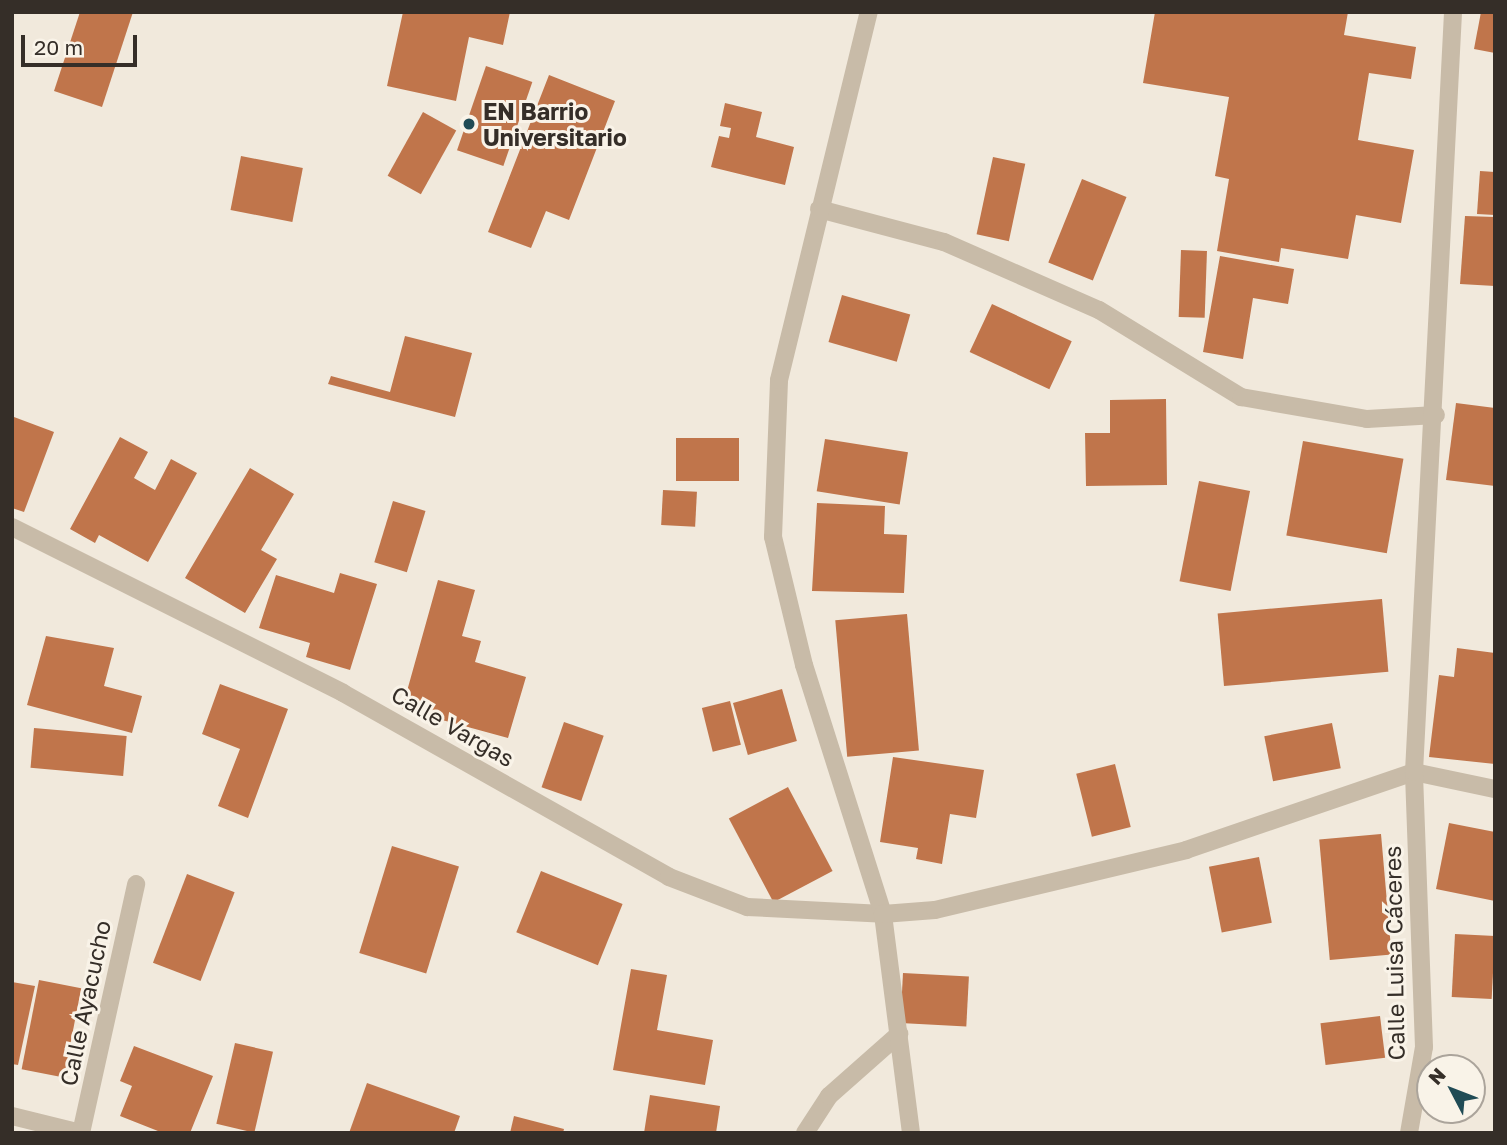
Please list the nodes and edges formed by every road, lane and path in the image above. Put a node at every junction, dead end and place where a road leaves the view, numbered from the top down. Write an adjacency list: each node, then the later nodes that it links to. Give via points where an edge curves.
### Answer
1 (869, 12): 3 (street)
2 (1453, 12): 4 (street, Calle Luisa Cáceres)
3 (819, 209): 4 (street, via 944,242 1100,310 1241,397 1367,419); 9 (street, via 779,380 773,537 804,665)
4 (1436, 415): 6 (street, Calle Luisa Cáceres)
5 (12, 527): 9 (street, Calle Vargas, via 343,692 668,877 747,907)
6 (1414, 772): 7 (street); 9 (street, Calle Vargas, via 1186,850 935,910); 15 (street, Calle Luisa Cáceres, via 1424,1047)
7 (1495, 789)
8 (136, 884): 12 (street, Calle Ayacucho)
9 (883, 914): 10 (street)
10 (899, 1034): 13 (street, via 830,1096); 14 (street)
11 (12, 1116): 12 (street)
12 (81, 1133)
13 (805, 1133)
14 (911, 1133)
15 (1409, 1133)

